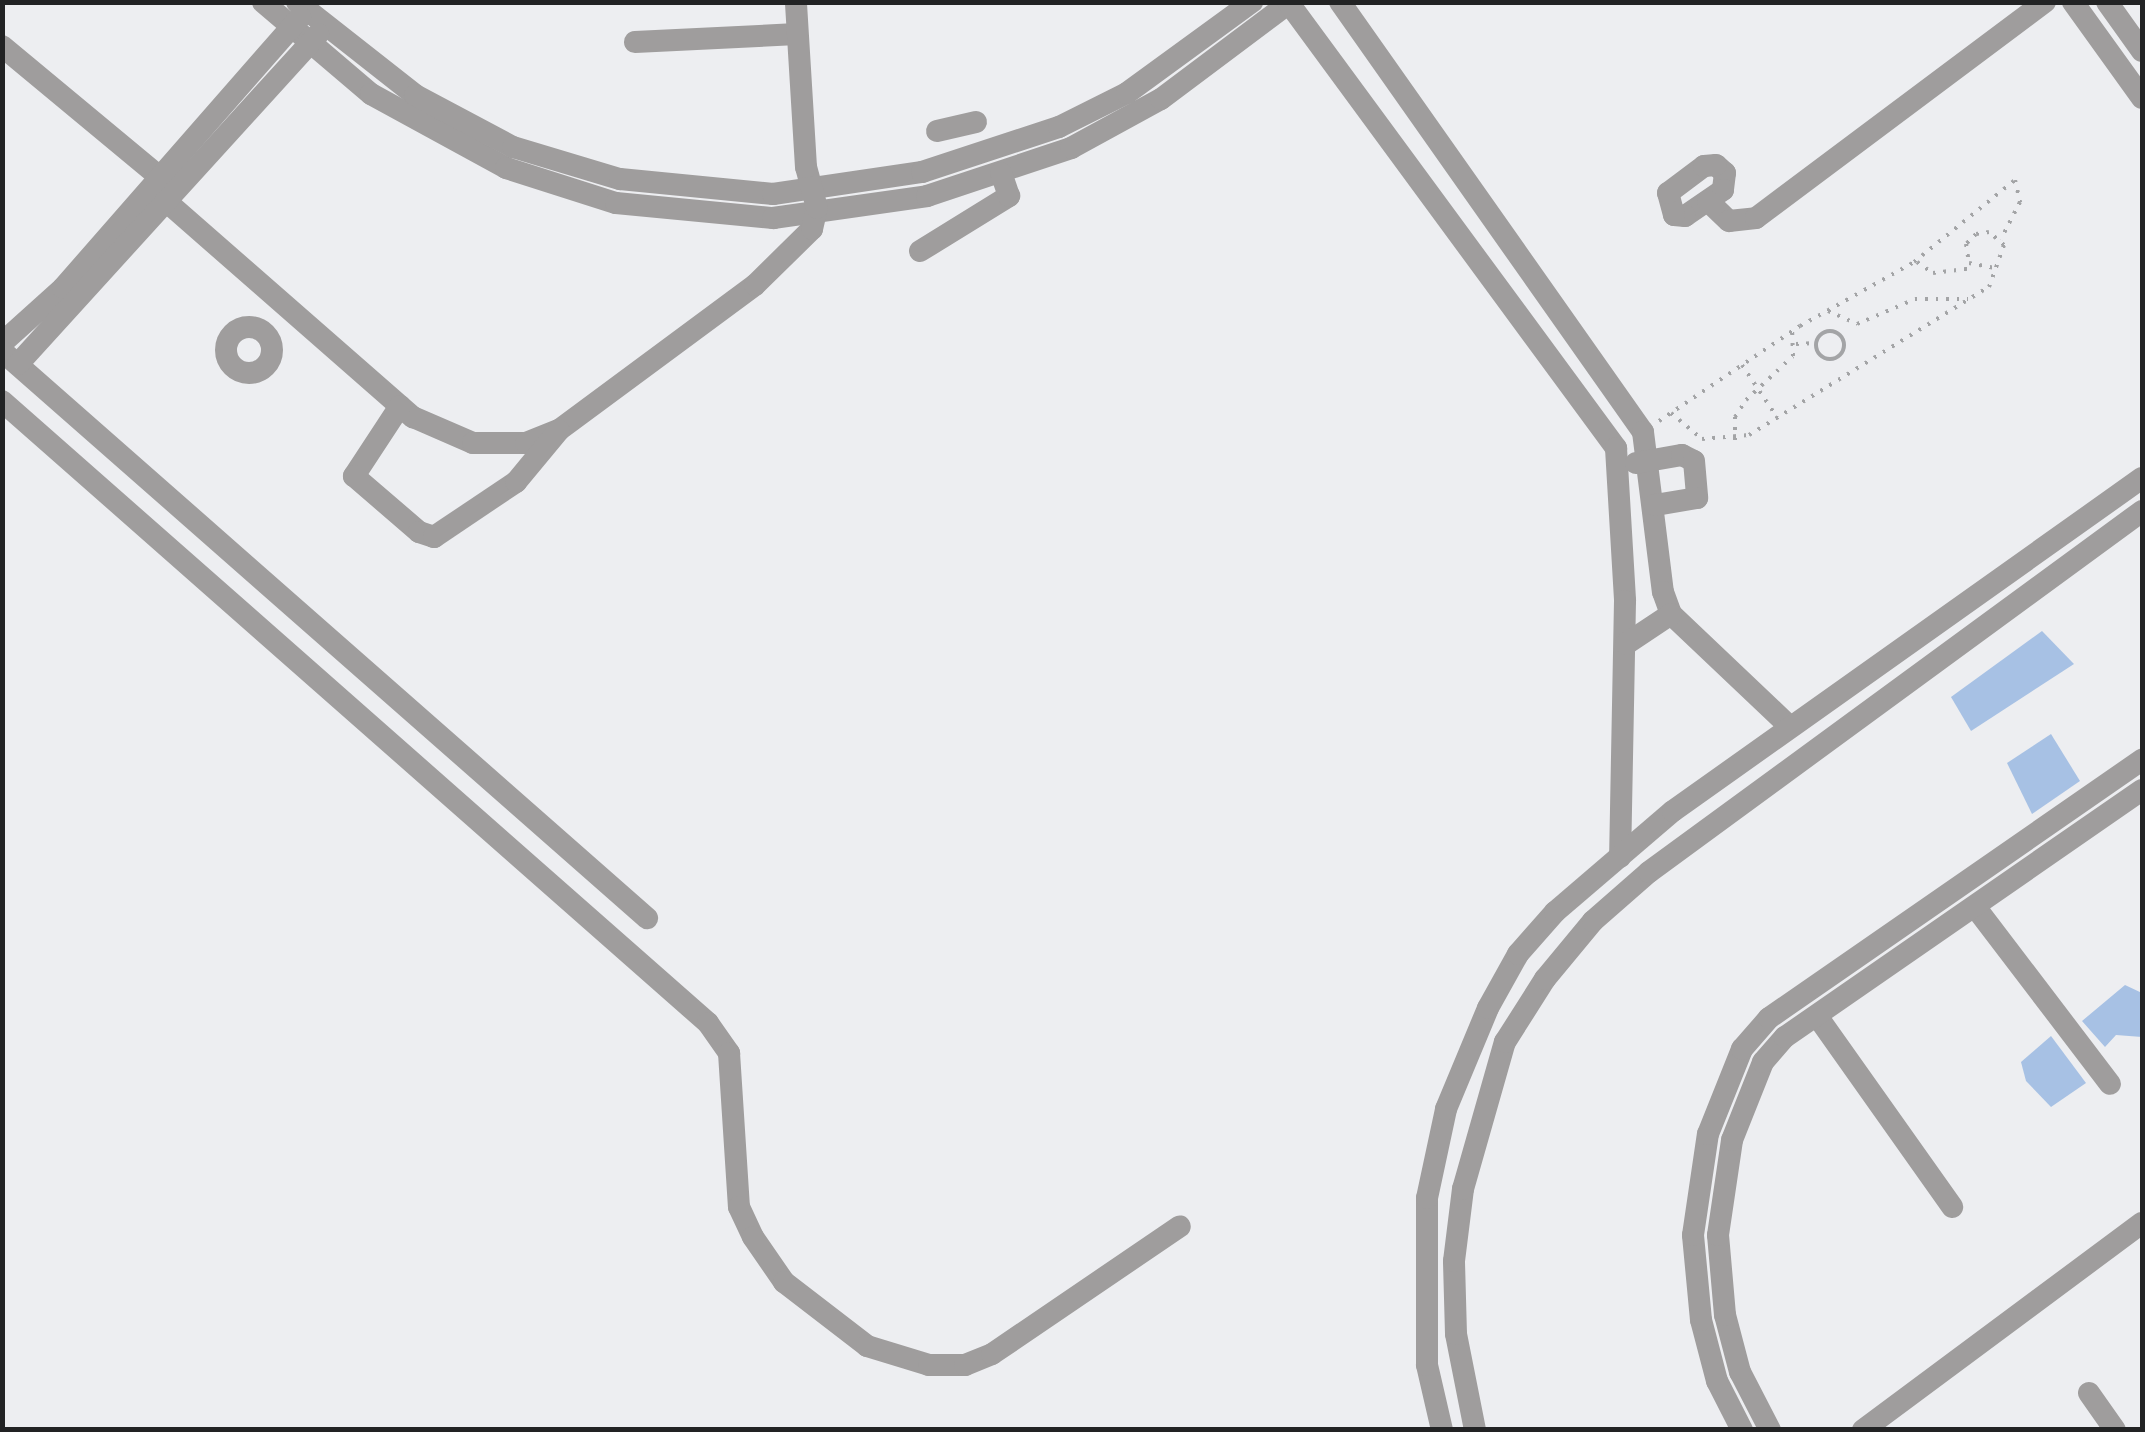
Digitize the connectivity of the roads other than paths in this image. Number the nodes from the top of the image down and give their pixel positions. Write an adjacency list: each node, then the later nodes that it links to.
1 (263, 2): 11 (street)
2 (796, 2): 12 (street)
3 (1252, 2): 21 (street)
4 (1340, 2): 17 (street)
5 (2045, 2): 24 (street)
6 (2073, 2): 19 (street)
7 (2107, 2): 16 (street)
8 (1289, 3): 18 (street); 22 (street)
9 (301, 6): 10 (street); 11 (street)
10 (326, 26): 14 (street); 26 (street)
11 (290, 29): 14 (street); 23 (street)
12 (798, 34): 13 (street); 26 (street)
13 (635, 42)
14 (309, 44): 25 (street); 26 (street)
15 (2, 46): 23 (street)
16 (2142, 51)
17 (1376, 56): 18 (street); 34 (street)
18 (1348, 78): 35 (street)
19 (2142, 98)
20 (976, 122): 21 (street)
21 (962, 161): 26 (street)
22 (1001, 173): 26 (street); 27 (street)
23 (160, 176): 30 (street)
24 (1708, 200)
25 (167, 202): 28 (street); 30 (street)
26 (814, 203): 33 (street)
27 (920, 251)
28 (288, 308): 29 (street); 32 (street)
29 (264, 333)
30 (8, 353): 48 (street)
31 (2, 402): 53 (street)
32 (400, 406): 33 (street); 33 (street)
33 (559, 430)
34 (1651, 461): 35 (street); 37 (street); 37 (street)
35 (1621, 466): 40 (street)
36 (2142, 478): 41 (street)
37 (1655, 505): 39 (street)
38 (2142, 511): 43 (street)
39 (1672, 614): 40 (street); 42 (street)
40 (1626, 644): 46 (street)
41 (1824, 703): 42 (street); 43 (street)
42 (1790, 727): 46 (street)
43 (1841, 730): 56 (street)
44 (2142, 760): 57 (street)
45 (2141, 793): 47 (street)
46 (1620, 857): 55 (street)
47 (1976, 908): 49 (street); 50 (street)
48 (647, 918)
49 (1818, 1016): 51 (street); 58 (street)
50 (2110, 1084)
51 (1952, 1207)
52 (2142, 1223): 59 (street)
53 (1180, 1226)
54 (2089, 1394): 60 (street)
55 (1442, 1430)
56 (1476, 1430)
57 (1742, 1430)
58 (1770, 1430)
59 (1864, 1430)
60 (2115, 1430)

